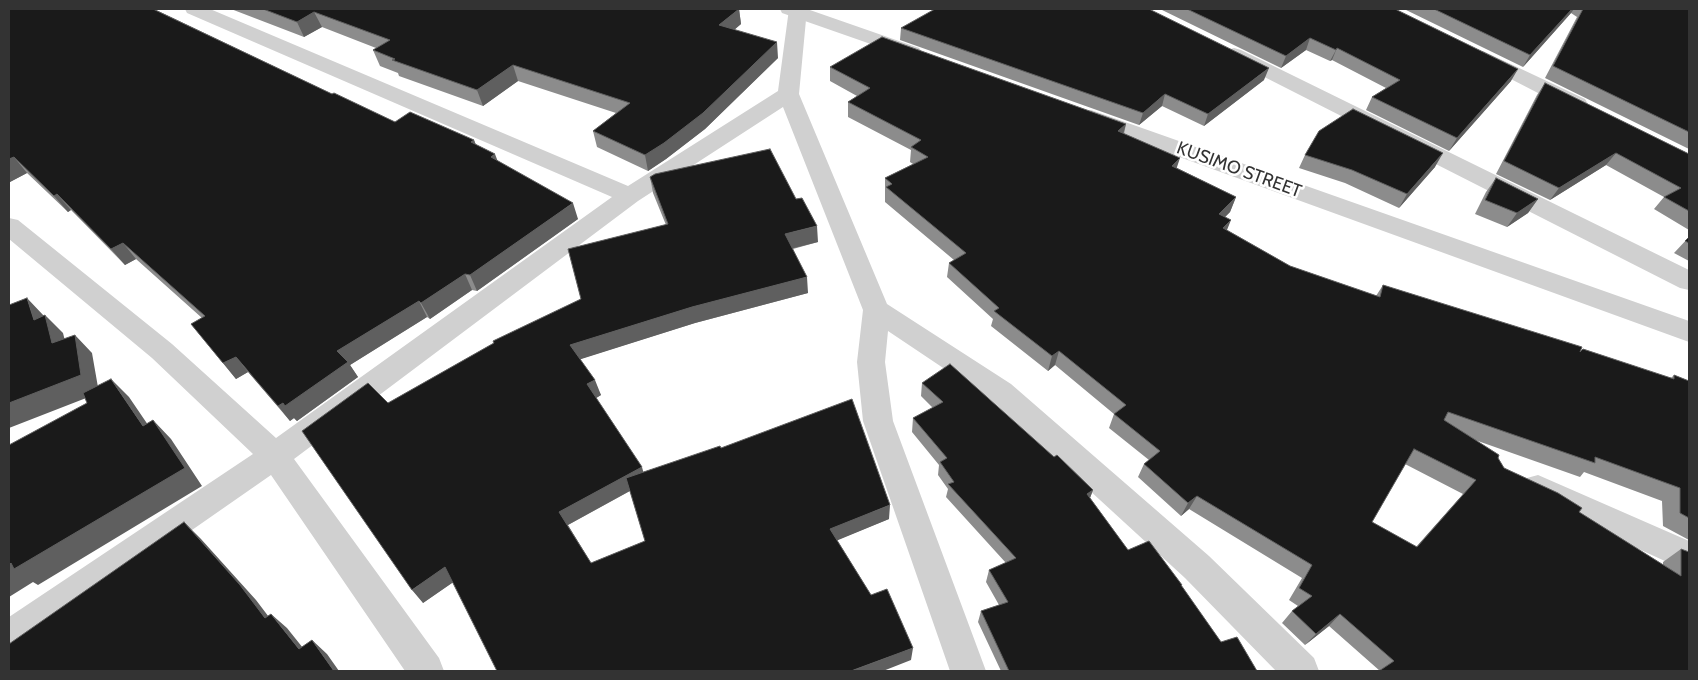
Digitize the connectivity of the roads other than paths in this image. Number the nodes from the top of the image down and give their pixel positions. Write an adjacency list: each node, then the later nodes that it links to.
1 (194, 9): 9 (street)
2 (796, 9): 5 (street); 6 (street)
3 (1213, 44): 11 (street)
4 (1466, 49): 8 (street)
5 (930, 58)
6 (788, 94): 9 (street); 12 (street)
7 (1070, 109): 13 (street, KUSIMO STREET)
8 (1591, 111)
9 (630, 196): 14 (street)
10 (9, 226): 14 (street)
11 (1689, 281)
12 (876, 310): 19 (street); 20 (street)
13 (1689, 332)
14 (275, 456): 17 (street); 18 (street)
15 (1510, 475): 16 (street)
16 (1689, 557)
17 (9, 637)
18 (426, 671)
19 (968, 671)
20 (1301, 671)

